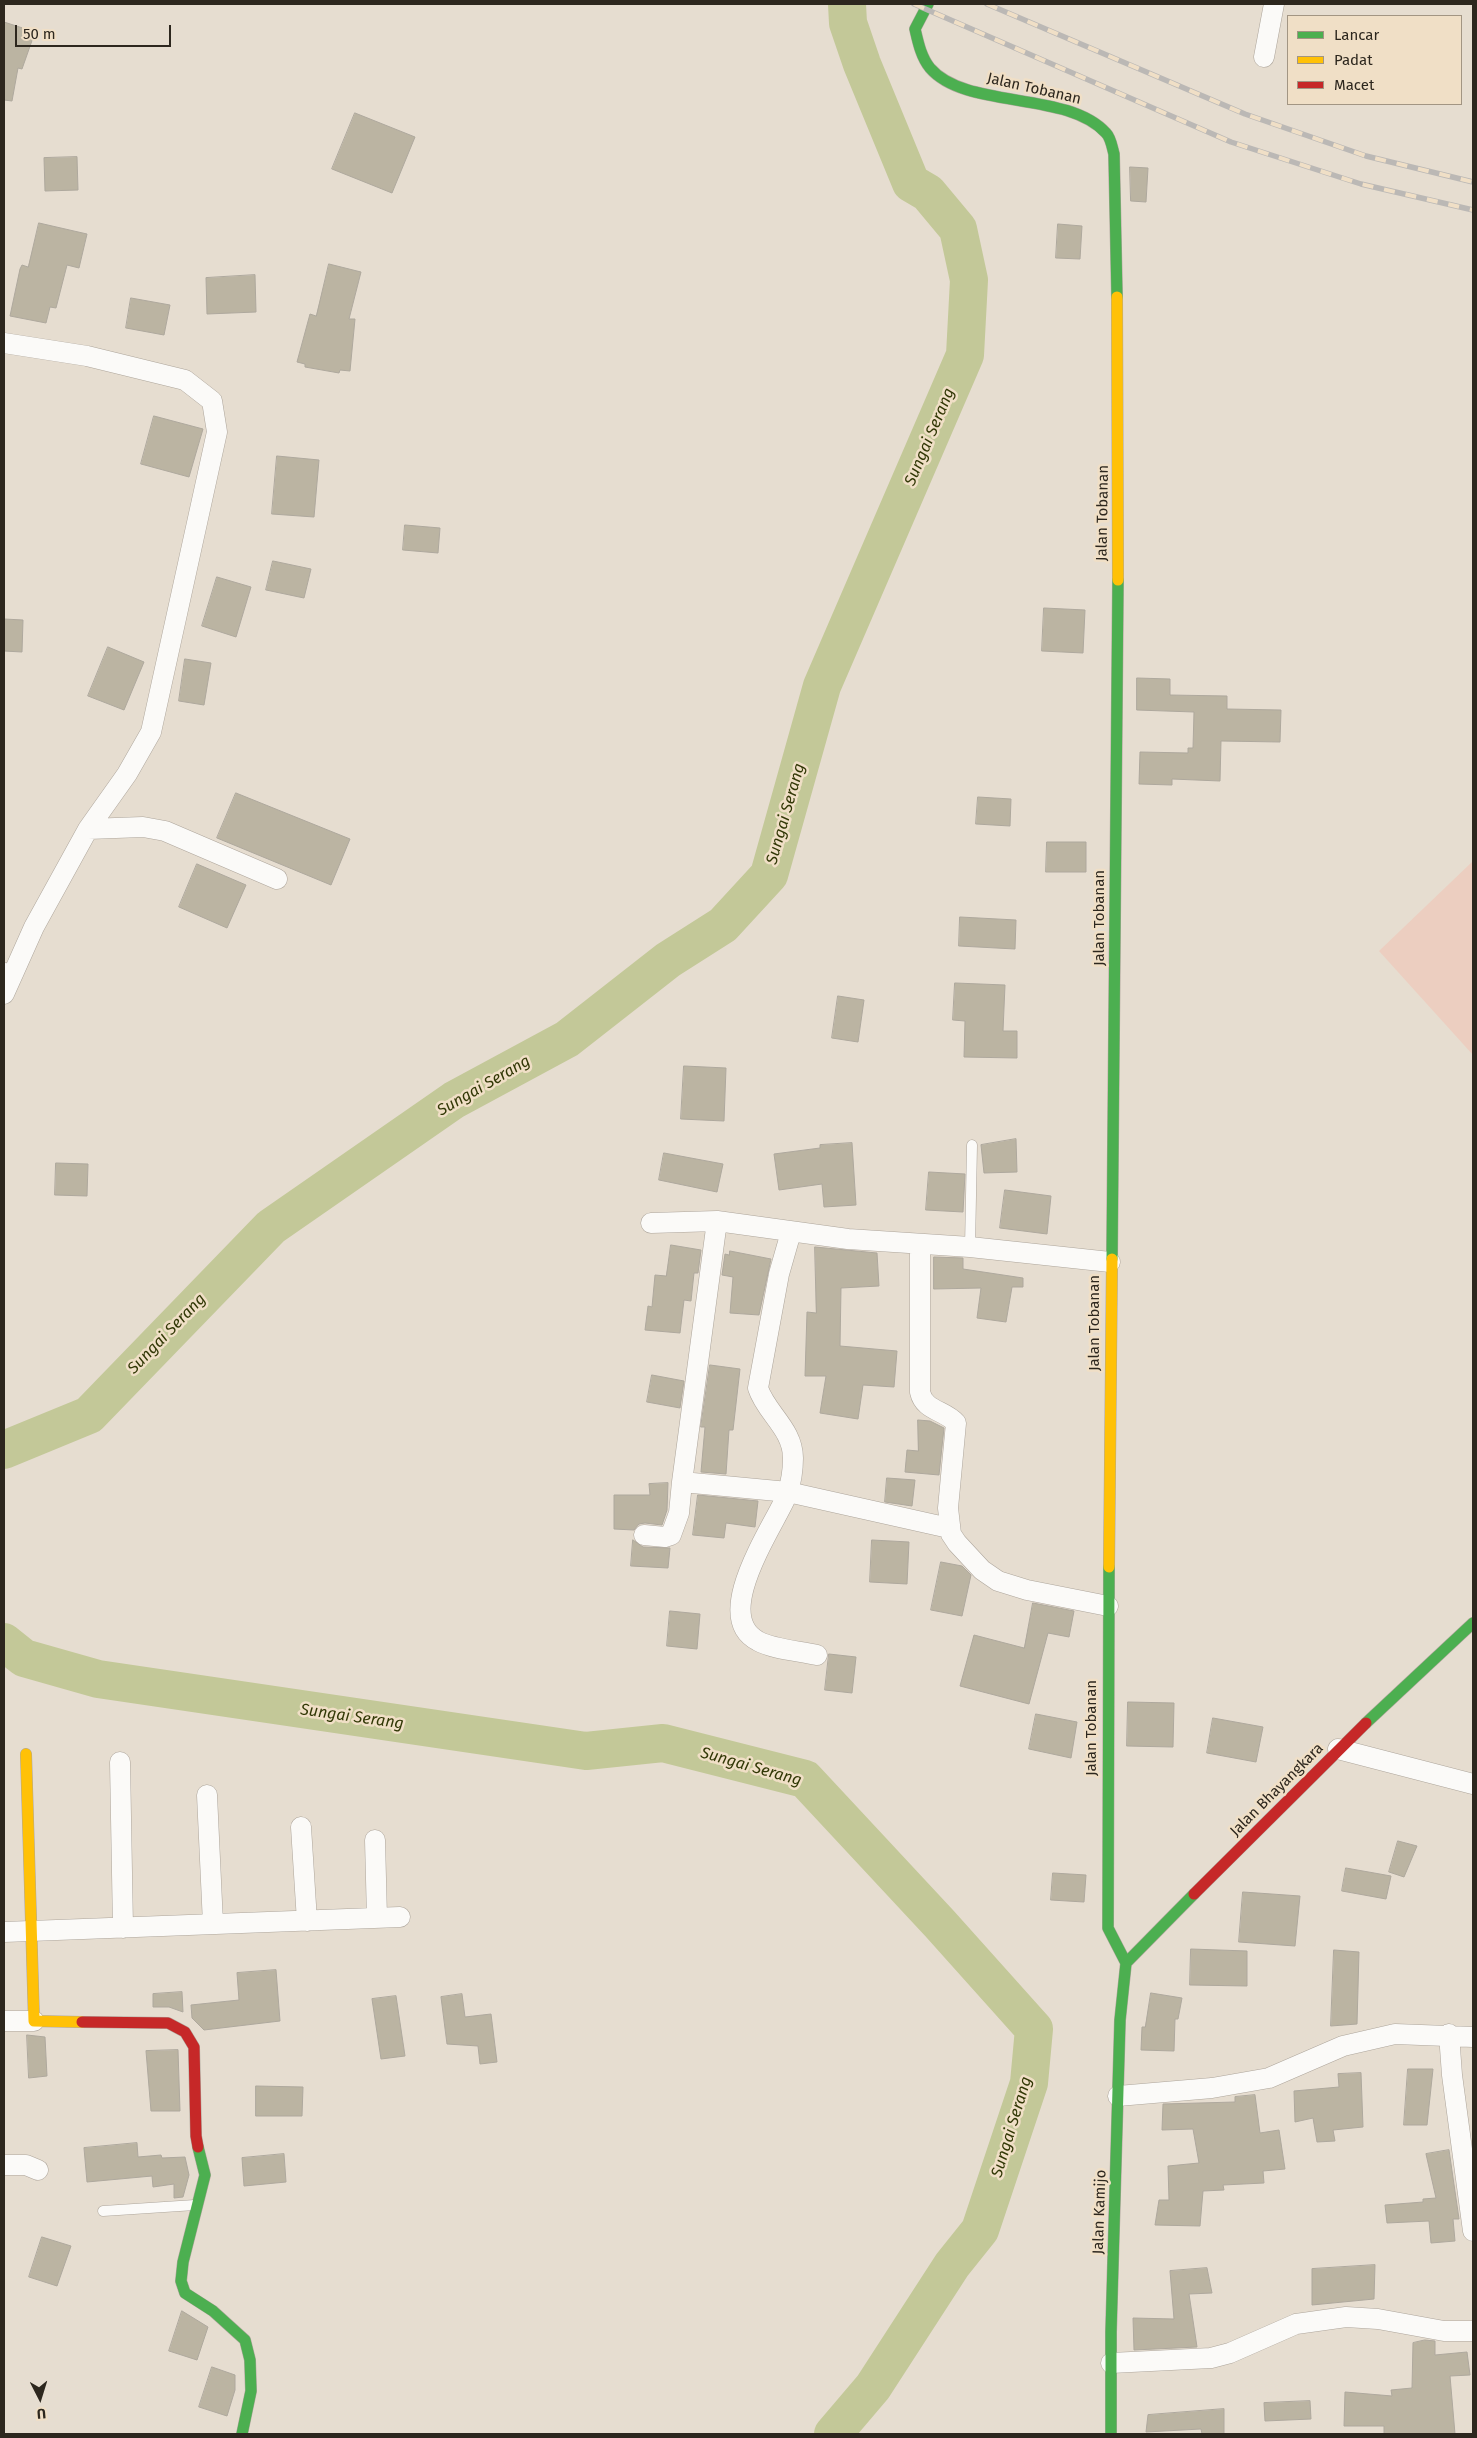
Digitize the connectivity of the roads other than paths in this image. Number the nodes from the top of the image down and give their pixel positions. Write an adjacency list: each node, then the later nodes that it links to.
1 (928, 4): 15 (street, Jalan Tobanan)
2 (1274, 4): 3 (street)
3 (1264, 57)
4 (4, 343): 5 (street)
5 (88, 829): 6 (street); 7 (street)
6 (277, 879)
7 (8, 973): 8 (street)
8 (4, 994)
9 (972, 1145): 14 (lane)
10 (717, 1221): 11 (street); 12 (street); 16 (street)
11 (651, 1223)
12 (791, 1232): 13 (street); 17 (street)
13 (920, 1244): 14 (street); 18 (street)
14 (970, 1247): 15 (street)
15 (1110, 1262): 20 (street, Jalan Tobanan)
16 (682, 1482): 17 (street); 19 (street)
17 (788, 1492): 18 (street); 22 (street)
18 (949, 1528): 20 (street)
19 (644, 1535)
20 (1108, 1606): 37 (street, Jalan Tobanan)
21 (1473, 1622): 23 (street, Jalan Bhayangkara)
22 (817, 1655)
23 (1338, 1749): 26 (street); 37 (street, Jalan Bhayangkara)
24 (26, 1754): 35 (street)
25 (120, 1762): 34 (street)
26 (1473, 1784)
27 (207, 1794): 33 (street)
28 (301, 1827): 32 (street)
29 (374, 1840): 31 (street)
30 (400, 1917): 31 (street)
31 (377, 1918): 32 (street)
32 (307, 1921): 33 (street)
33 (213, 1924): 34 (street)
34 (123, 1928): 35 (street)
35 (32, 1931): 36 (street); 39 (street)
36 (4, 1932)
37 (1126, 1963): 42 (street, Jalan Kamijo)
38 (4, 2021): 39 (street)
39 (34, 2021): 45 (street)
40 (1449, 2034): 41 (street); 42 (street); 47 (street)
41 (1473, 2036)
42 (1118, 2096): 49 (street, Jalan Kamijo)
43 (4, 2165): 44 (street)
44 (38, 2170)
45 (196, 2205): 46 (lane); 50 (street)
46 (103, 2211)
47 (1473, 2231)
48 (1473, 2331): 49 (street)
49 (1111, 2363): 51 (street, Jalan Kamijo)
50 (242, 2434)
51 (1111, 2434)

